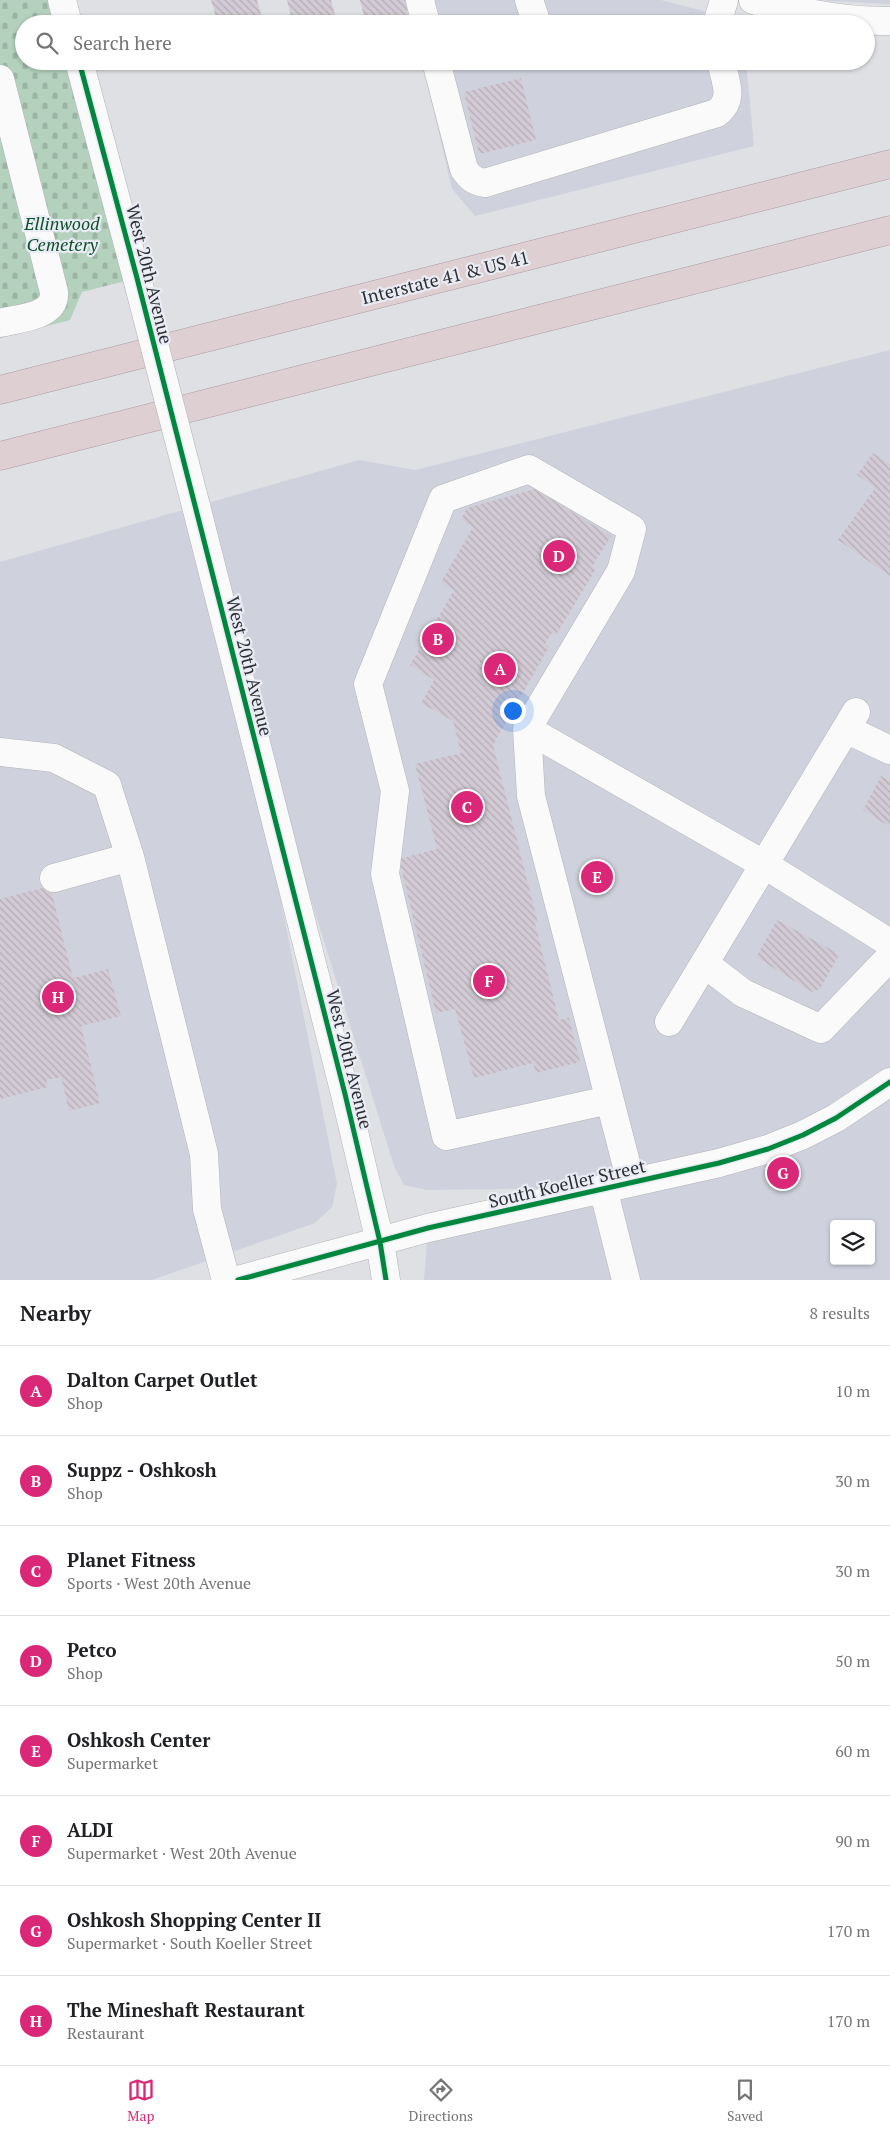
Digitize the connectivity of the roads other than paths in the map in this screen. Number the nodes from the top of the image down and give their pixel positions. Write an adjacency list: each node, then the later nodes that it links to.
1 (62, 0): 6 (street)
2 (420, 0): 7 (street)
3 (529, 0): 8 (street)
4 (724, 0): 9 (street)
5 (752, 0): 10 (street)
6 (66, 15)
7 (424, 15)
8 (535, 15)
9 (720, 15)
10 (824, 15)
11 (875, 22): 12 (street)
12 (890, 22)
13 (81, 70): 36 (street, West 20th Avenue, bridge)
14 (438, 70): 15 (street)
15 (723, 70)
16 (0, 79): 19 (street)
17 (890, 164): 20 (highway, Interstate 41 & US 41)
18 (890, 230): 21 (highway)
19 (0, 323)
20 (0, 390)
21 (0, 456)
22 (527, 729): 26 (street); 33 (street); 33 (street)
23 (0, 752): 25 (street)
24 (889, 752): 26 (street)
25 (130, 858): 27 (street); 37 (street)
26 (765, 865): 28 (street); 30 (street)
27 (54, 878)
28 (890, 943)
29 (890, 957): 30 (street)
30 (705, 964): 31 (street)
31 (669, 1022)
32 (890, 1082): 34 (street, South Koeller Street)
33 (609, 1100): 34 (street)
34 (631, 1182): 35 (street, South Koeller Street)
35 (603, 1188): 36 (street, South Koeller Street); 40 (street)
36 (380, 1242): 38 (street, South Koeller Street); 39 (street, West 20th Avenue)
37 (226, 1280)
38 (238, 1280)
39 (386, 1280)
40 (626, 1280)

